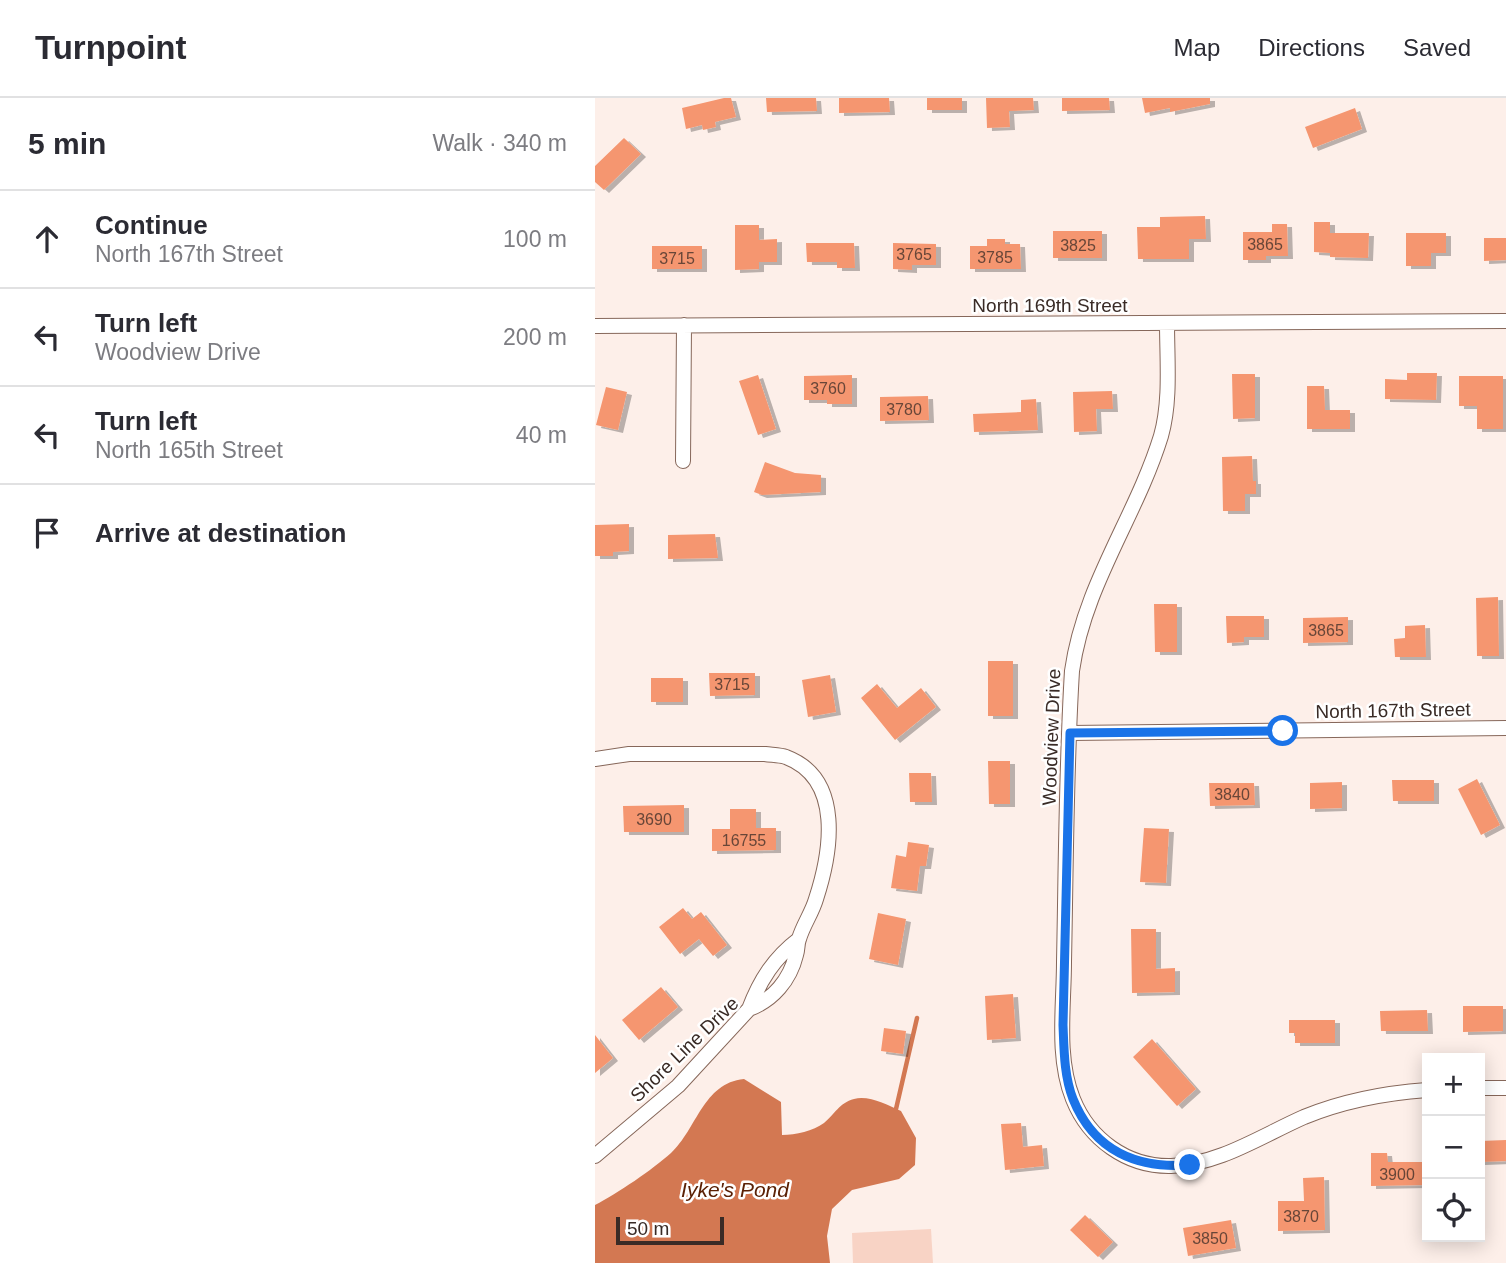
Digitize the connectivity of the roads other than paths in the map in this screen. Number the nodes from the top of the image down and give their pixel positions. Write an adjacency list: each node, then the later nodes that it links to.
1 (1506, 321): 2 (street, North 169th Street)
2 (1167, 323): 4 (street, North 169th Street); 7 (street, Woodview Drive)
3 (595, 326): 4 (street, North 169th Street)
4 (684, 326): 5 (street)
5 (683, 461)
6 (1506, 728): 7 (street, North 167th Street)
7 (1070, 733): 11 (street, Woodview Drive)
8 (595, 759): 12 (street, Shore Line Drive)
9 (1485, 1088): 10 (street)
10 (1506, 1088)
11 (1422, 1091)
12 (595, 1156)

